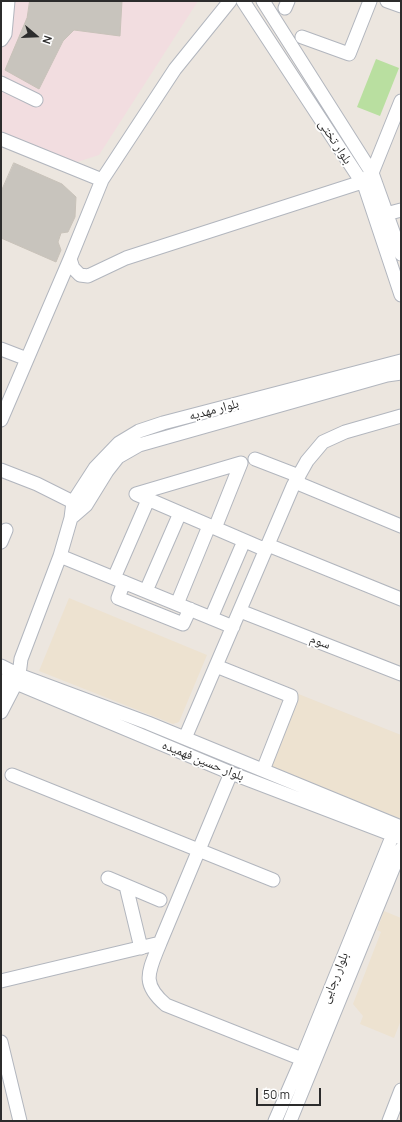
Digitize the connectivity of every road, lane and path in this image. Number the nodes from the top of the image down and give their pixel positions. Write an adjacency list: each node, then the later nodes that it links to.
1 (8, 1): 9 (street)
2 (230, 1): 15 (street)
3 (243, 1): 16 (street, بلوار تختی)
4 (263, 1): 14 (street, بلوار تختی)
5 (370, 1): 8 (street)
6 (387, 1): 7 (street)
7 (401, 6)
8 (302, 37)
9 (1, 40)
10 (1, 83): 11 (street)
11 (36, 100)
12 (401, 101): 14 (street)
13 (1, 139): 15 (street)
14 (372, 173): 16 (street); 18 (street, بلوار تختی)
15 (102, 180): 20 (street)
16 (362, 182): 21 (street); 23 (street, بلوار تختی)
17 (401, 210): 18 (street)
18 (386, 214): 19 (street, بلوار تختی)
19 (401, 254)
20 (70, 259): 21 (street); 22 (street)
21 (80, 275): 22 (street)
22 (63, 276): 25 (street)
23 (401, 295)
24 (1, 349): 25 (street)
25 (27, 359): 28 (street)
26 (401, 363): 33 (street, بلوار مهدیه); 35 (street, بلوار مهدیه)
27 (401, 416): 31 (street)
28 (1, 420)
29 (255, 459): 31 (street)
30 (1, 470): 33 (street)
31 (297, 479): 36 (street); 39 (street)
32 (148, 500): 34 (street); 37 (street); 41 (street)
33 (73, 502): 35 (street, بلوار مهدیه)
34 (180, 513): 37 (street); 42 (street)
35 (71, 518): 40 (street, بلوار مهدیه)
36 (401, 526)
37 (212, 527): 38 (street); 44 (street)
38 (244, 541): 39 (street); 47 (street)
39 (267, 548): 43 (street); 46 (street)
40 (60, 556): 41 (street); 51 (street, بلوار مهدیه)
41 (119, 580): 42 (street); 45 (street)
42 (146, 591): 44 (street)
43 (401, 599)
44 (177, 604): 45 (street)
45 (190, 609): 47 (street)
46 (240, 611): 48 (street); 50 (street, سوم)
47 (211, 618): 48 (street)
48 (232, 627): 49 (street)
49 (216, 666): 53 (street); 54 (street)
50 (401, 674)
51 (9, 677): 52 (street, بلوار مهدیه); 53 (street, بلوار حسین فهمیده); 55 (street, بلوار حسین فهمیده)
52 (1, 712)
53 (185, 738): 54 (street, بلوار حسین فهمیده)
54 (263, 770): 57 (street, بلوار حسین فهمیده)
55 (231, 773): 57 (street, بلوار حسین فهمیده); 59 (street)
56 (12, 775): 59 (street)
57 (398, 831): 68 (street, بلوار رجایی)
58 (401, 849): 72 (street, بلوار رجایی)
59 (199, 850): 61 (street); 64 (street)
60 (108, 878): 62 (street)
61 (273, 880)
62 (126, 886): 63 (street); 65 (street)
63 (160, 900)
64 (160, 943): 65 (street); 68 (street)
65 (141, 948): 66 (street)
66 (1, 981)
67 (1, 1042): 70 (street)
68 (302, 1058): 71 (street, بلوار رجایی)
69 (401, 1090): 73 (street)
70 (20, 1121)
71 (275, 1121)
72 (290, 1121)
73 (389, 1121)

